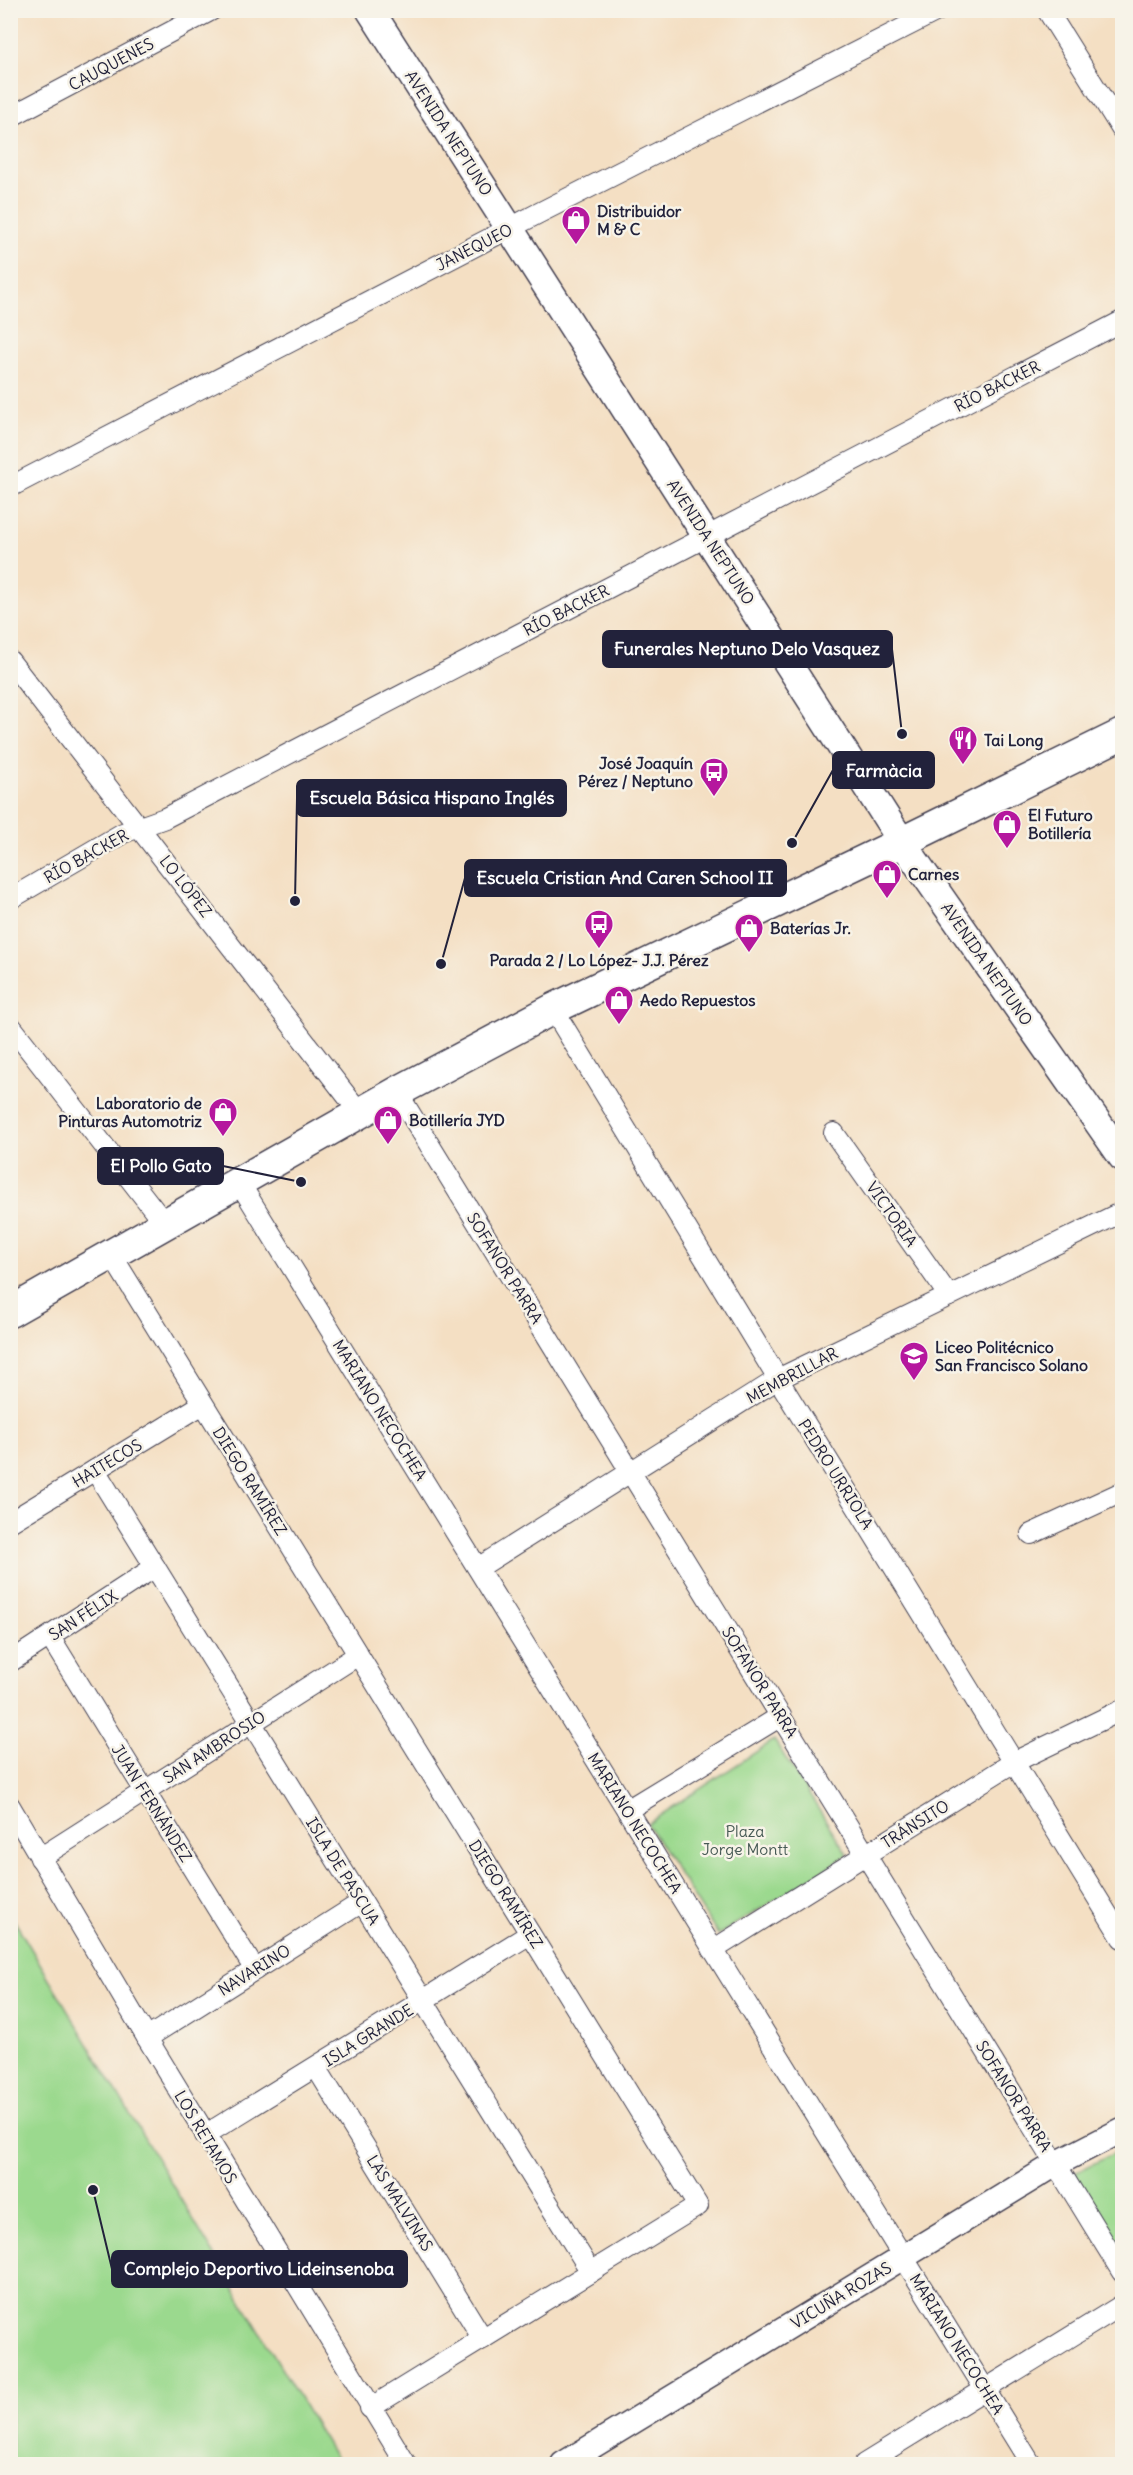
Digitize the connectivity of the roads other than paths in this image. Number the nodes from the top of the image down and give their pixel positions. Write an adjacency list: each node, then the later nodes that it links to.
1 (212, 10): 5 (street, CAUQUENES)
2 (370, 10): 7 (main road, AVENIDA NEPTUNO)
3 (939, 10): 7 (street, JANEQUEO)
4 (1047, 10): 6 (street)
5 (10, 117)
6 (1122, 130)
7 (510, 228): 9 (street, JANEQUEO); 10 (main road, AVENIDA NEPTUNO)
8 (1122, 321): 10 (street, RÍO BACKER)
9 (10, 488)
10 (708, 537): 13 (street, RÍO BACKER); 14 (main road, AVENIDA NEPTUNO)
11 (10, 661): 13 (street, LO LÓPEZ)
12 (1122, 734): 14 (main road)
13 (140, 826): 15 (street, RÍO BACKER); 19 (street, LO LÓPEZ)
14 (902, 842): 16 (main road); 21 (main road, AVENIDA NEPTUNO)
15 (10, 899)
16 (553, 1008): 18 (main road); 28 (street, PEDRO URRIOLA)
17 (10, 1025): 24 (street)
18 (397, 1092): 19 (main road); 31 (street, SOFANOR PARRA)
19 (360, 1113): 22 (main road)
20 (834, 1133): 26 (street, VICTORIA)
21 (1122, 1157)
22 (239, 1182): 24 (main road); 36 (street, MARIANO NECOCHEA)
23 (1122, 1212): 26 (street, MEMBRILLAR)
24 (165, 1224): 25 (main road)
25 (111, 1254): 27 (main road); 29 (street, DIEGO RAMÍREZ)
26 (950, 1296): 28 (street, MEMBRILLAR)
27 (10, 1312)
28 (778, 1379): 31 (street, MEMBRILLAR); 43 (street, PEDRO URRIOLA)
29 (203, 1404): 30 (street, HAITECOS); 38 (street, DIEGO RAMÍREZ)
30 (95, 1470): 33 (street, HAITECOS); 35 (street, ISLA DE PASCUA)
31 (631, 1472): 36 (street, MEMBRILLAR); 41 (street, SOFANOR PARRA)
32 (1122, 1492): 34 (street)
33 (10, 1522)
34 (1032, 1534)
35 (155, 1568): 37 (street, SAN FÉLIX); 42 (street, ISLA DE PASCUA)
36 (478, 1568): 46 (street, MARIANO NECOCHEA)
37 (50, 1637): 39 (street, SAN FÉLIX); 44 (street, JUAN FERNÁNDEZ)
38 (358, 1655): 42 (street, SAN AMBROSIO); 50 (street, DIEGO RAMÍREZ)
39 (10, 1662)
40 (1122, 1710): 43 (street, TRÁNSITO)
41 (781, 1716): 46 (street); 47 (street, SOFANOR PARRA)
42 (251, 1723): 44 (street, SAN AMBROSIO); 49 (street, ISLA DE PASCUA)
43 (1014, 1762): 47 (street, TRÁNSITO); 51 (street, PEDRO URRIOLA)
44 (145, 1791): 48 (street, SAN AMBROSIO); 53 (street, JUAN FERNÁNDEZ)
45 (10, 1806): 48 (street, LOS RETAMOS)
46 (627, 1810): 52 (street, MARIANO NECOCHEA)
47 (866, 1854): 52 (street, TRÁNSITO); 59 (street, SOFANOR PARRA)
48 (40, 1858): 55 (street, LOS RETAMOS)
49 (362, 1902): 53 (street, NAVARINO); 54 (street, ISLA DE PASCUA)
50 (530, 1934): 54 (street, ISLA GRANDE); 61 (street, DIEGO RAMÍREZ)
51 (1122, 1938)
52 (713, 1950): 60 (street, MARIANO NECOCHEA)
53 (255, 1970): 55 (street, NAVARINO)
54 (423, 2001): 56 (street, ISLA GRANDE); 61 (street, ISLA DE PASCUA)
55 (147, 2038): 58 (street, LOS RETAMOS)
56 (316, 2067): 58 (street, ISLA GRANDE); 64 (street, LAS MALVINAS)
57 (1122, 2130): 59 (street, VICUÑA ROZAS)
58 (205, 2135): 66 (street, LOS RETAMOS)
59 (1056, 2164): 60 (street, VICUÑA ROZAS); 62 (street, SOFANOR PARRA)
60 (903, 2257): 65 (street, MARIANO NECOCHEA); 68 (street, VICUÑA ROZAS)
61 (591, 2272): 64 (street, DIEGO RAMÍREZ)
62 (1122, 2272)
63 (1122, 2305): 65 (street)
64 (483, 2338): 66 (street, DIEGO RAMÍREZ)
65 (985, 2390): 69 (street); 70 (street, MARIANO NECOCHEA)
66 (370, 2408): 67 (street, LOS RETAMOS)
67 (406, 2464)
68 (563, 2464)
69 (864, 2464)
70 (1031, 2464)

